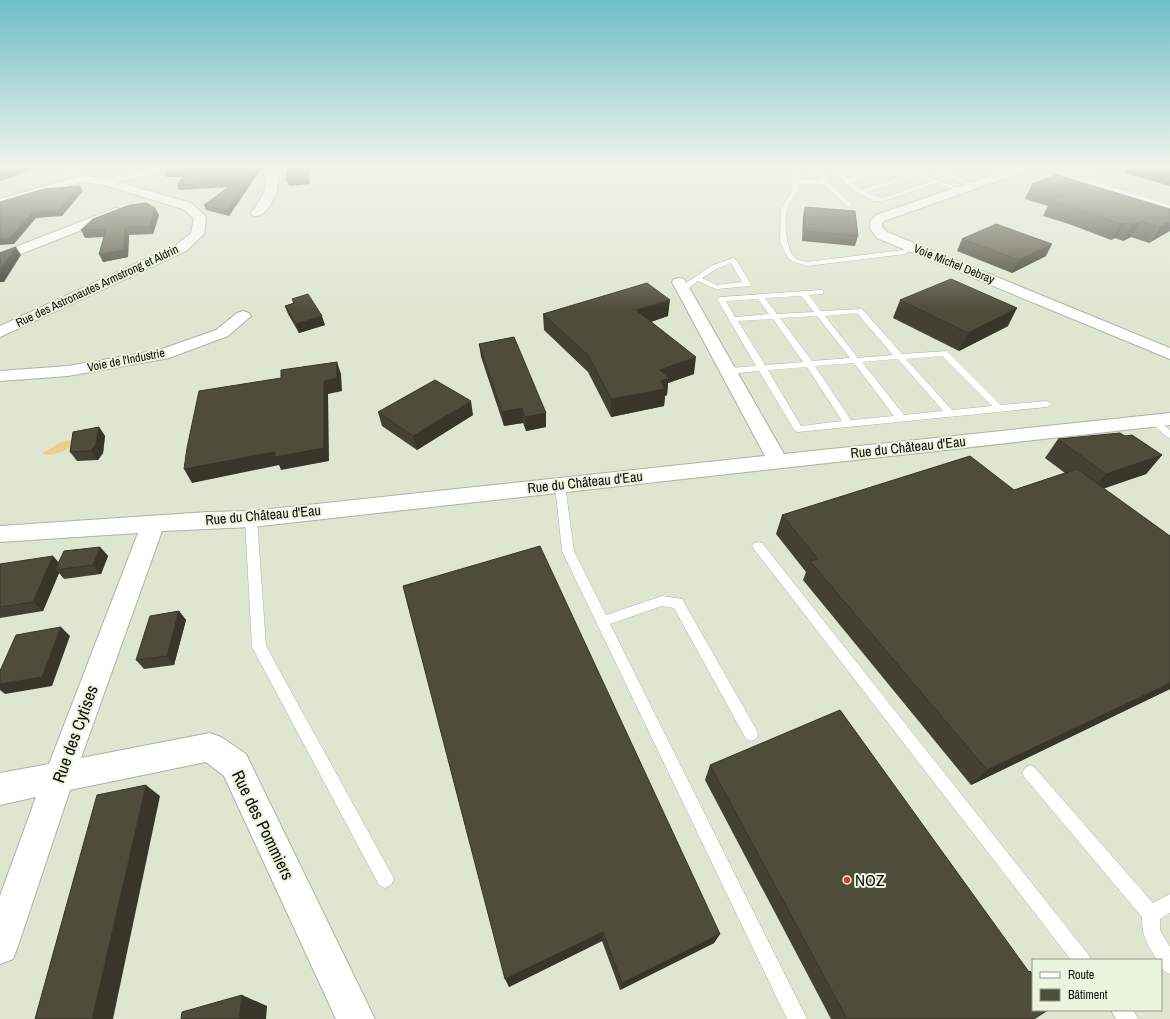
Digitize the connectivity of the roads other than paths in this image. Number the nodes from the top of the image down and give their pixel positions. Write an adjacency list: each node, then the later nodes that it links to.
1 (113, 214): 6 (street)
2 (196, 214): 16 (street, Rue des Astronautes Armstrong et Aldrin)
3 (784, 214): 5 (lane)
4 (893, 214): 5 (street, Voie Michel Debray)
5 (913, 247): 17 (street, Voie Michel Debray)
6 (0, 258)
7 (697, 278): 7 (lane); 8 (lane)
8 (681, 285): 22 (street)
9 (820, 292): 10 (lane)
10 (803, 293): 11 (lane); 12 (lane)
11 (760, 296): 14 (lane); 15 (lane)
12 (819, 314): 14 (lane); 18 (lane); 19 (lane)
13 (243, 316): 23 (street, Voie de l'Industrie)
14 (776, 317): 15 (lane); 20 (lane)
15 (734, 320): 21 (lane)
16 (0, 332)
17 (1170, 354)
18 (900, 357): 19 (lane); 25 (lane); 26 (lane)
19 (855, 361): 20 (lane); 27 (lane)
20 (809, 364): 21 (lane); 29 (lane)
21 (763, 368): 22 (lane); 29 (lane)
22 (729, 371): 31 (street)
23 (0, 376)
24 (1047, 404): 25 (lane)
25 (999, 408): 26 (lane)
26 (950, 413): 27 (lane)
27 (901, 418): 29 (lane)
28 (1162, 420): 30 (lane); 31 (street, Rue du Château d'Eau)
29 (849, 424)
30 (1170, 435)
31 (778, 461): 32 (street, Rue du Château d'Eau)
32 (560, 485): 33 (street, Rue du Château d'Eau); 37 (lane)
33 (251, 519): 34 (street, Rue du Château d'Eau); 42 (lane)
34 (153, 524): 35 (street, Rue du Château d'Eau); 40 (street, Rue des Cytises)
35 (0, 534)
36 (758, 546): 46 (lane)
37 (603, 620): 38 (lane); 50 (lane)
38 (751, 734)
39 (1030, 773): 44 (lane)
40 (59, 777): 41 (street, Rue des Pommiers); 45 (street, Rue des Cytises); 49 (street, Rue des Pommiers)
41 (0, 789)
42 (385, 879)
43 (1170, 903): 44 (lane)
44 (1151, 914): 47 (lane)
45 (0, 946)
46 (1081, 959)
47 (1170, 965)
48 (1122, 1011): 51 (lane)
49 (356, 1019)
50 (797, 1019)
51 (1128, 1019)

